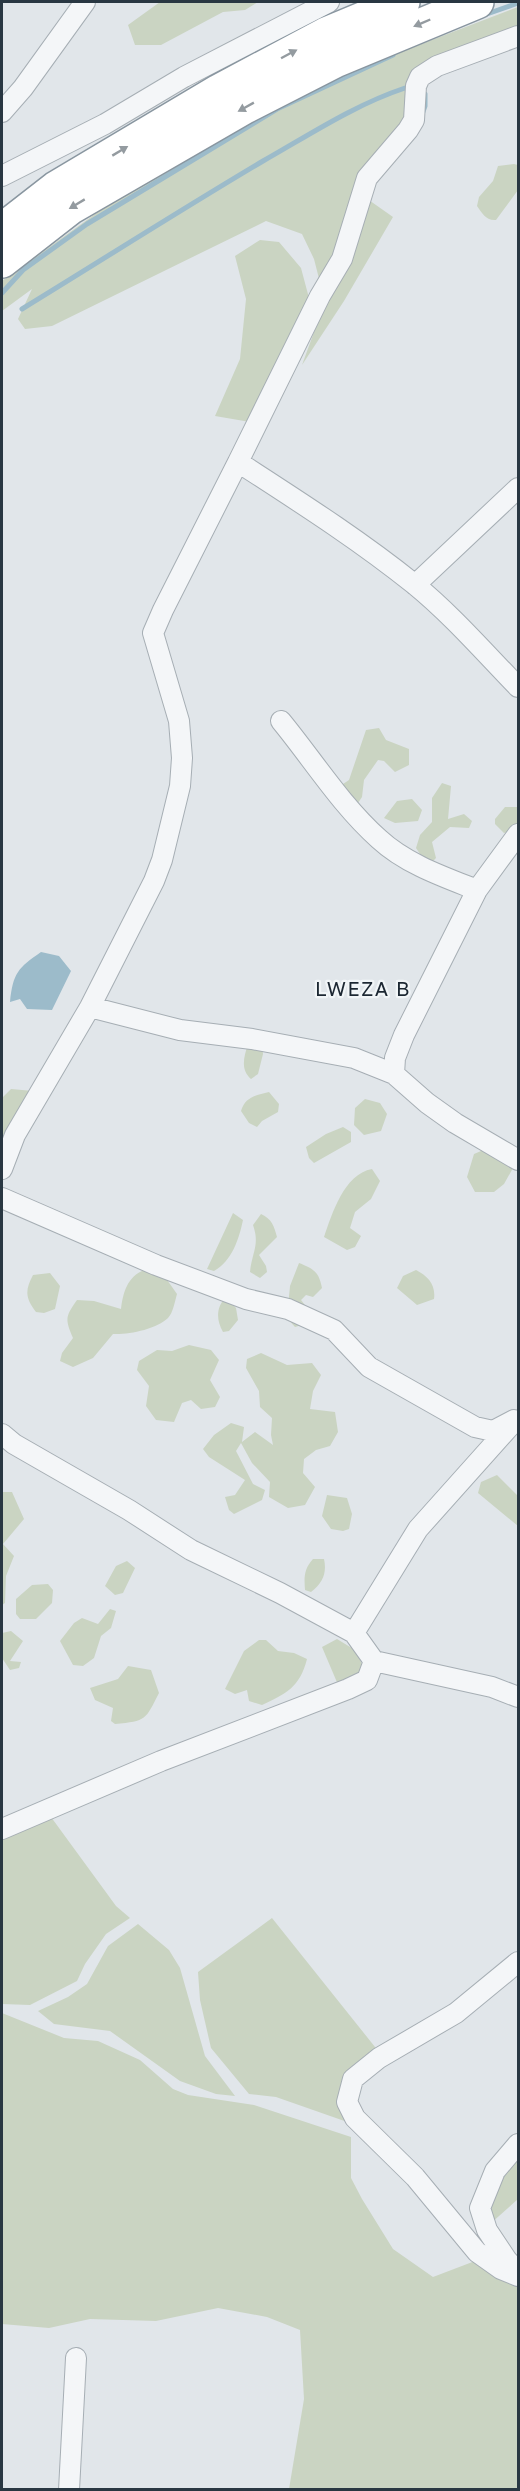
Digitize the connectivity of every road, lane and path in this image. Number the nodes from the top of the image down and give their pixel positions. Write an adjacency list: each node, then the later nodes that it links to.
1 (85, 2): 6 (street)
2 (328, 2): 7 (street)
3 (403, 2): 8 (highway, one-way to 3)
4 (477, 2): 9 (highway, one-way to 9)
5 (519, 36): 10 (street)
6 (2, 112)
7 (2, 176)
8 (2, 230)
9 (2, 261)
10 (238, 462): 12 (street); 17 (street)
11 (519, 488): 12 (street)
12 (415, 585): 13 (street)
13 (519, 687)
14 (281, 721): 16 (street)
15 (519, 834): 16 (street)
16 (477, 890): 18 (street)
17 (90, 1007): 18 (street); 20 (street)
18 (394, 1074): 19 (street)
19 (519, 1160)
20 (2, 1169)
21 (2, 1198): 22 (street)
22 (516, 1418): 24 (street)
23 (2, 1434): 24 (street)
24 (354, 1633): 25 (street)
25 (374, 1661): 26 (street); 27 (street)
26 (519, 1697)
27 (2, 1829)
28 (519, 1962): 30 (street)
29 (519, 2144): 30 (street)
30 (519, 2274)
31 (76, 2358): 32 (street)
32 (69, 2490)

